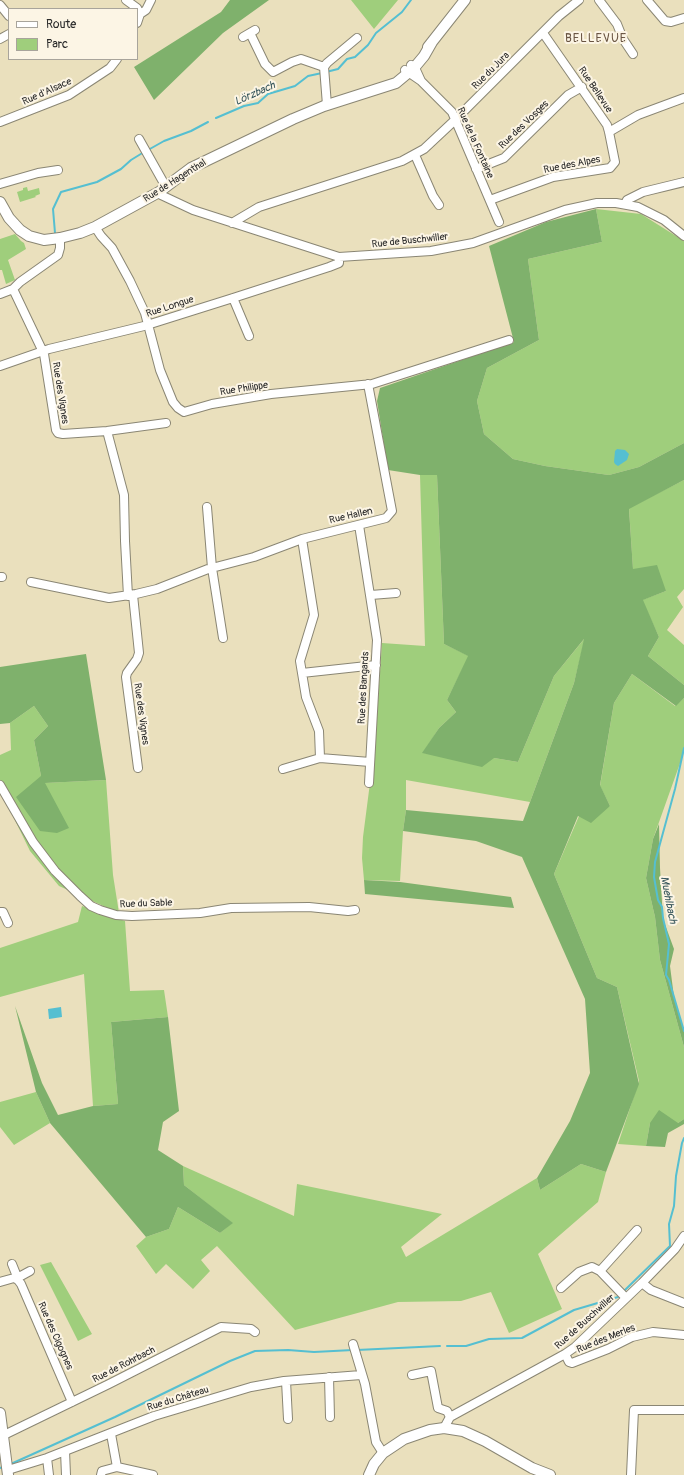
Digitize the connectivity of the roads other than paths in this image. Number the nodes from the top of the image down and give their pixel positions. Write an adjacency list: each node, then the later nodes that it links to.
1 (126, 0): 8 (street)
2 (151, 0): 8 (street)
3 (465, 0): 16 (main road, Rue de Hagenthal)
4 (598, 0): 14 (street)
5 (647, 0): 10 (street)
6 (576, 1): 12 (street, Rue du Jura)
7 (0, 5): 9 (street)
8 (138, 7)
9 (8, 15)
10 (684, 18)
11 (249, 33): 17 (street)
12 (543, 33): 18 (street, Rue Bellevue); 21 (street, Rue du Jura)
13 (356, 38): 17 (street)
14 (633, 54)
15 (117, 60): 22 (street, Rue d'Alsace)
16 (410, 69): 20 (main road, Rue de Hagenthal); 21 (street, Rue de la Fontaine)
17 (324, 70): 20 (street)
18 (582, 87): 23 (street, Rue Bellevue); 27 (street, Rue des Vosges)
19 (684, 98): 23 (street)
20 (327, 105): 31 (main road, Rue de Hagenthal)
21 (455, 120): 25 (street, Rue du Jura); 27 (street, Rue de la Fontaine)
22 (0, 122)
23 (610, 132): 26 (street, Rue Bellevue)
24 (139, 140): 31 (street)
25 (415, 155): 36 (street); 38 (street, Rue du Jura)
26 (613, 165): 33 (street, Rue des Alpes)
27 (476, 169): 33 (street, Rue de la Fontaine)
28 (58, 170): 30 (street)
29 (684, 182): 32 (street)
30 (0, 184)
31 (162, 190): 38 (street, Rue de Buschwiller); 40 (main road, Rue de Hagenthal)
32 (643, 192): 35 (street); 37 (street)
33 (490, 200): 39 (street, Rue de la Fontaine)
34 (0, 202): 44 (main road, Rue de Hagenthal)
35 (626, 204): 37 (street, Rue de Buschwiller); 41 (street, Rue de Buschwiller)
36 (439, 205)
37 (634, 206): 43 (street, Rue de Buschwiller)
38 (232, 222): 45 (street, Rue de Buschwiller)
39 (499, 222): 41 (street, Rue de la Fontaine); 42 (street, Rue de la Fontaine)
40 (95, 227): 44 (main road, Rue de Hagenthal); 49 (street, Rue Philippe)
41 (508, 230): 42 (street, Rue de Buschwiller)
42 (498, 234): 45 (street, Rue de Buschwiller)
43 (684, 236)
44 (60, 238): 46 (street)
45 (339, 257): 48 (street, Rue Longue)
46 (13, 289): 47 (street); 52 (street, Rue des Vignes)
47 (0, 294)
48 (233, 298): 49 (street, Rue Longue); 50 (street)
49 (147, 325): 52 (street, Rue Longue); 54 (street, Rue Philippe)
50 (249, 336)
51 (509, 340): 54 (street, Rue Philippe)
52 (43, 350): 53 (street, Rue Longue); 56 (street, Rue des Vignes)
53 (0, 366)
54 (368, 384): 58 (street, Rue Hallen)
55 (166, 423): 56 (street, Rue des Vignes)
56 (106, 431): 63 (street, Rue des Vignes)
57 (206, 507): 60 (street)
58 (359, 525): 59 (street, Rue Hallen); 64 (street, Rue des Bangards)
59 (302, 539): 60 (street, Rue Hallen); 67 (street)
60 (212, 568): 63 (street, Rue Hallen); 65 (street)
61 (31, 582): 63 (street, Rue Hallen)
62 (396, 593): 64 (street)
63 (130, 595): 70 (street, Rue des Vignes)
64 (371, 595): 66 (street, Rue des Bangards)
65 (223, 638)
66 (376, 665): 67 (street); 69 (street, Rue des Bangards)
67 (302, 673): 68 (street)
68 (320, 758): 69 (street); 71 (street)
69 (370, 762): 72 (street, Rue des Bangards)
70 (138, 768)
71 (283, 769)
72 (369, 783)
73 (0, 785): 74 (street, Rue du Sable)
74 (355, 910)
75 (0, 912): 76 (street)
76 (8, 923)
77 (637, 1230): 81 (street)
78 (684, 1236): 84 (street, Rue de Buschwiller)
79 (12, 1264): 82 (street, Rue des Cigognes)
80 (30, 1271): 82 (street)
81 (600, 1271): 85 (street); 86 (street)
82 (18, 1278): 83 (street); 96 (street, Rue des Cigognes)
83 (0, 1282)
84 (642, 1283): 86 (street, Rue de Buschwiller); 87 (street)
85 (561, 1288)
86 (626, 1298): 91 (street, Rue de Buschwiller)
87 (684, 1303)
88 (255, 1332): 96 (street, Rue de Rohrbach)
89 (684, 1335): 91 (street, Rue des Merles)
90 (354, 1348): 93 (street)
91 (565, 1354): 100 (street, Rue de Buschwiller)
92 (412, 1374): 100 (street)
93 (361, 1375): 94 (street, Rue du Château); 106 (street)
94 (329, 1377): 95 (street, Rue du Château); 99 (street)
95 (286, 1381): 101 (street); 103 (street, Rue du Château)
96 (72, 1402): 104 (street, Rue de Rohrbach)
97 (684, 1410): 116 (street)
98 (0, 1413): 104 (main road)
99 (330, 1417)
100 (450, 1417): 102 (street)
101 (288, 1419)
102 (444, 1428): 106 (main road); 115 (main road)
103 (111, 1434): 105 (street, Rue du Château); 109 (street)
104 (4, 1435): 108 (main road)
105 (64, 1451): 107 (street, Rue du Château); 111 (street)
106 (383, 1453): 114 (main road)
107 (47, 1458): 108 (street, Rue du Château); 110 (street)
108 (5, 1467)
109 (117, 1467): 112 (street); 113 (street)
110 (49, 1475)
111 (66, 1475)
112 (101, 1475)
113 (153, 1475)
114 (369, 1475)
115 (550, 1475)
116 (631, 1475)

